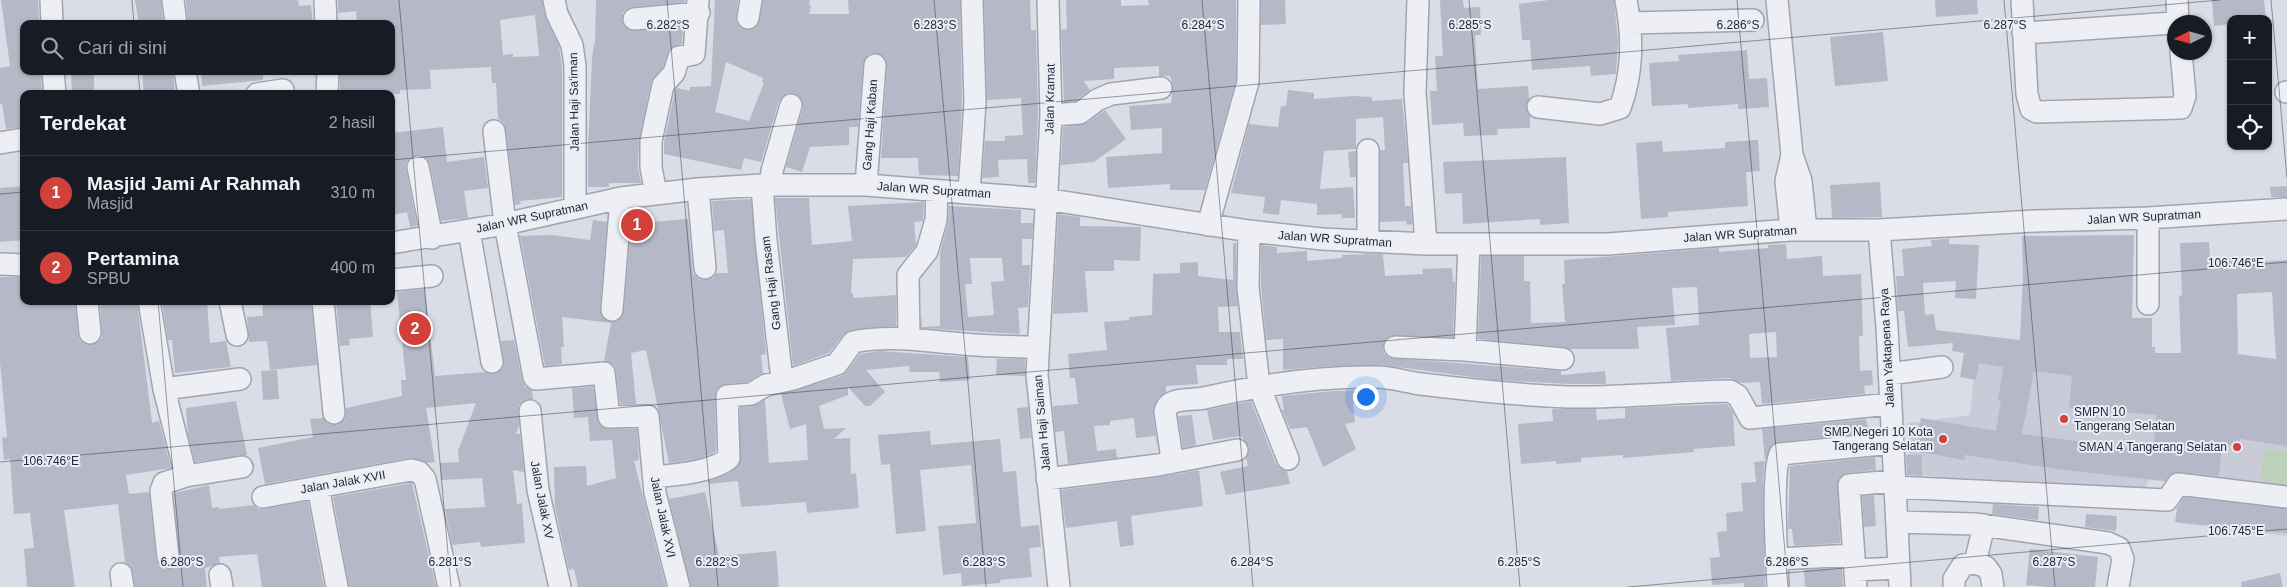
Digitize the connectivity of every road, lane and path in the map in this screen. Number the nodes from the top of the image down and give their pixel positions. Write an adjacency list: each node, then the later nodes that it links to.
1 (51, 0): 16 (street)
2 (173, 0): 17 (street)
3 (326, 0): 18 (street)
4 (554, 0): 48 (street, Jalan Haji Sa'iman)
5 (972, 0): 44 (street)
6 (1048, 0): 34 (street, Jalan Kramat)
7 (1249, 0): 52 (street)
8 (1418, 0): 60 (street)
9 (1626, 0): 20 (street)
10 (1777, 0): 54 (street)
11 (2022, 0): 22 (street)
12 (2177, 0): 14 (street)
13 (699, 6): 15 (street); 45 (street)
14 (2178, 15)
15 (634, 19)
16 (52, 20)
17 (176, 20)
18 (326, 20)
19 (1753, 20): 20 (street)
20 (1630, 23): 33 (street)
21 (2167, 23): 22 (street)
22 (2023, 33): 23 (street)
23 (2182, 60)
24 (875, 66): 41 (street, Gang Haji Kaban)
25 (53, 75): 29 (street)
26 (186, 75): 30 (street)
27 (328, 75): 31 (street)
28 (1161, 88): 34 (street)
29 (55, 90)
30 (188, 90)
31 (328, 90)
32 (791, 105): 40 (street, Gang Haji Rasam)
33 (1538, 107)
34 (1051, 115): 47 (street, Jalan Kramat)
35 (494, 132): 51 (street)
36 (20, 140): 37 (street)
37 (0, 143)
38 (1368, 150): 58 (street)
39 (418, 166): 57 (street)
40 (766, 185): 41 (street, Jalan WR Supratman); 42 (street, Jalan WR Supratman); 84 (street, Gang Haji Rasam)
41 (866, 185): 43 (street, Jalan WR Supratman)
42 (698, 188): 45 (street, Jalan WR Supratman); 64 (street)
43 (937, 191): 44 (street, Jalan WR Supratman); 75 (street)
44 (969, 192): 47 (street, Jalan WR Supratman)
45 (656, 194): 46 (street, Jalan WR Supratman)
46 (621, 198): 48 (street, Jalan WR Supratman); 72 (street)
47 (1045, 199): 52 (street, Jalan WR Supratman); 77 (street, Jalan Haji Saiman)
48 (575, 208): 51 (street, Jalan WR Supratman)
49 (2287, 209): 50 (street, Jalan WR Supratman)
50 (2148, 218): 55 (street, Jalan WR Supratman); 67 (street)
51 (505, 224): 53 (street, Jalan WR Supratman); 96 (street, Jalan Jalak XVI)
52 (1208, 225): 56 (street, Jalan WR Supratman)
53 (469, 230): 57 (street, Jalan WR Supratman); 80 (street)
54 (1798, 230): 55 (street, Jalan WR Supratman); 61 (street, Jalan WR Supratman)
55 (1879, 230): 82 (street, Jalan Yaktapena Raya)
56 (1249, 231): 58 (street, Jalan WR Supratman); 85 (street)
57 (432, 238): 59 (street, Jalan WR Supratman)
58 (1368, 242): 60 (street, Jalan WR Supratman)
59 (395, 243)
60 (1426, 244): 61 (street, Jalan WR Supratman)
61 (1468, 244): 78 (street)
62 (0, 263): 63 (street)
63 (20, 265)
64 (705, 268)
65 (432, 276): 66 (street)
66 (395, 280)
67 (2148, 304)
68 (87, 305): 73 (street)
69 (150, 305): 86 (street)
70 (231, 305): 74 (street)
71 (323, 305): 89 (street)
72 (612, 310)
73 (90, 333)
74 (237, 335)
75 (909, 337): 77 (street); 84 (street)
76 (1395, 347): 78 (street)
77 (1038, 348): 97 (street, Jalan Haji Saiman)
78 (1465, 350): 79 (street)
79 (1563, 359)
80 (492, 362)
81 (1942, 367): 82 (street)
82 (1889, 374): 87 (street, Jalan Yaktapena Raya)
83 (240, 379): 86 (street)
84 (782, 380): 96 (street)
85 (1259, 386): 87 (street); 92 (street); 93 (street)
86 (164, 389): 95 (street)
87 (1890, 404): 90 (street, Jalan Yaktapena Raya)
88 (530, 412): 111 (street, Jalan Jalak XV)
89 (334, 413)
90 (1892, 444): 98 (street, Jalan Yaktapena Raya); 105 (street)
91 (1237, 450): 93 (street)
92 (1288, 459)
93 (1170, 463): 97 (street)
94 (242, 467): 95 (street)
95 (186, 476): 104 (street)
96 (654, 477): 112 (street, Jalan Jalak XVI)
97 (1047, 479): 113 (street, Jalan Haji Saiman)
98 (1894, 484): 101 (street); 102 (street, Jalan Yaktapena Raya); 107 (street)
99 (318, 487): 100 (street, Jalan Jalak XVII); 109 (street); 110 (street, Jalan Jalak XVII)
100 (264, 497)
101 (2287, 497)
102 (1897, 522): 103 (street); 108 (street, Jalan Yaktapena Raya)
103 (1984, 525): 106 (street); 117 (street)
104 (168, 557)
105 (1777, 558): 107 (street); 114 (street)
106 (1975, 563): 115 (street); 116 (street)
107 (1855, 571): 108 (street)
108 (1900, 577)
109 (337, 587)
110 (449, 587)
111 (560, 587)
112 (679, 587)
113 (1060, 587)
114 (1778, 587)
115 (1954, 587)
116 (1992, 587)
117 (2118, 587)

